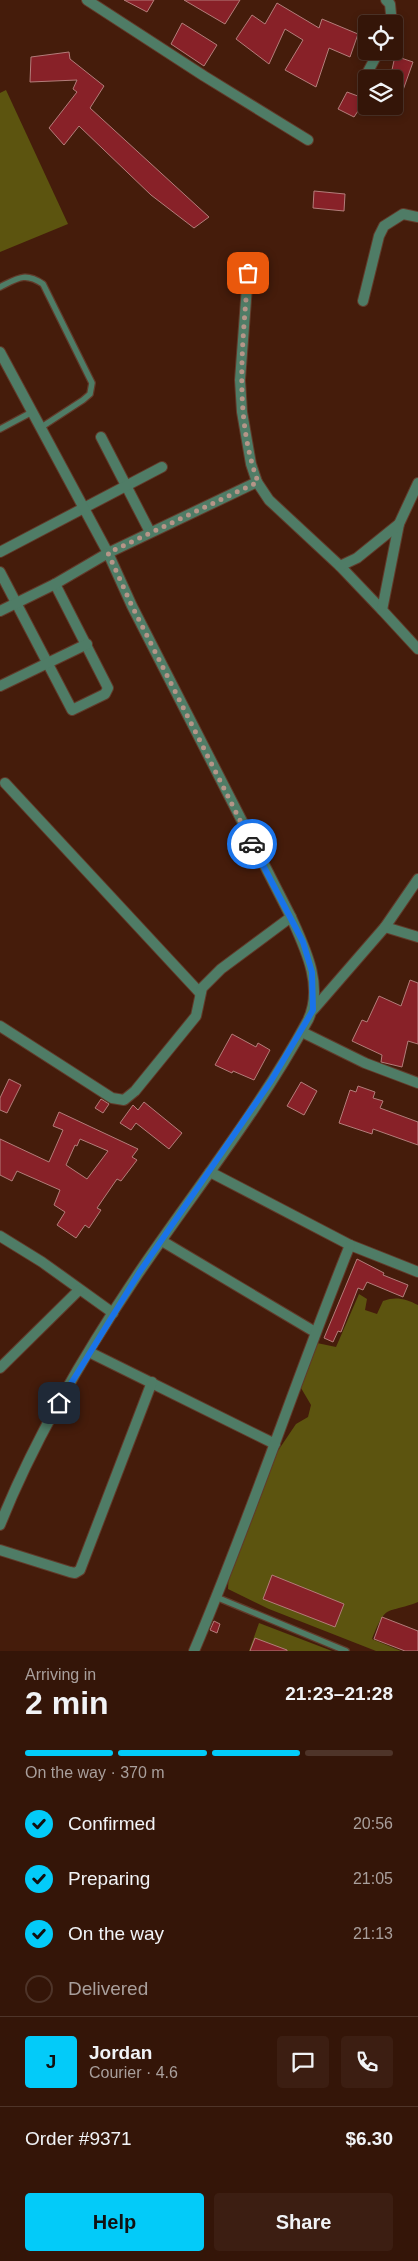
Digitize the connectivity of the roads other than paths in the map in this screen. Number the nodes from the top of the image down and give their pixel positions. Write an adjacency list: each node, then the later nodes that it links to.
1 (87, 0): 4 (street)
2 (386, 0): 3 (street)
3 (391, 15)
4 (308, 140)
5 (418, 217): 8 (street)
6 (248, 273): 15 (street)
7 (0, 287): 11 (lane)
8 (363, 302)
9 (0, 352): 10 (street)
10 (32, 412): 11 (street); 12 (lane)
11 (40, 428): 18 (street)
12 (0, 429)
13 (101, 437): 17 (street)
14 (162, 467): 17 (street)
15 (258, 482): 20 (street); 23 (street)
16 (418, 483): 19 (street)
17 (126, 485): 18 (street); 20 (street)
18 (82, 507): 21 (street); 22 (street)
19 (399, 524): 23 (street); 27 (street)
20 (150, 532): 22 (street)
21 (0, 552)
22 (108, 553): 25 (street); 35 (street)
23 (340, 566): 27 (street)
24 (0, 572): 26 (street)
25 (56, 584): 26 (street); 29 (street)
26 (18, 603): 28 (street); 31 (street)
27 (382, 610): 30 (street)
28 (0, 611)
29 (87, 644): 31 (street); 31 (street)
30 (418, 649)
31 (48, 663): 32 (street)
32 (0, 686)
33 (5, 783): 38 (street)
34 (418, 879): 36 (street)
35 (291, 917): 38 (street); 39 (street)
36 (385, 927): 37 (street); 39 (street)
37 (418, 938)
38 (200, 993): 40 (street)
39 (313, 1010): 41 (street)
40 (0, 1026)
41 (302, 1032): 42 (street); 43 (street)
42 (418, 1083)
43 (210, 1172): 45 (street); 46 (street)
44 (0, 1236): 48 (street)
45 (162, 1241): 49 (street); 50 (street)
46 (350, 1245): 47 (street); 50 (street)
47 (418, 1272)
48 (79, 1290): 49 (street); 52 (street)
49 (113, 1313): 51 (street)
50 (314, 1332): 54 (street)
51 (90, 1352): 53 (street); 55 (street)
52 (0, 1368)
53 (152, 1382): 54 (street); 56 (street)
54 (276, 1444): 57 (street)
55 (0, 1525)
56 (0, 1550)
57 (216, 1597): 58 (street); 59 (lane)
58 (194, 1651)
59 (346, 1651)

